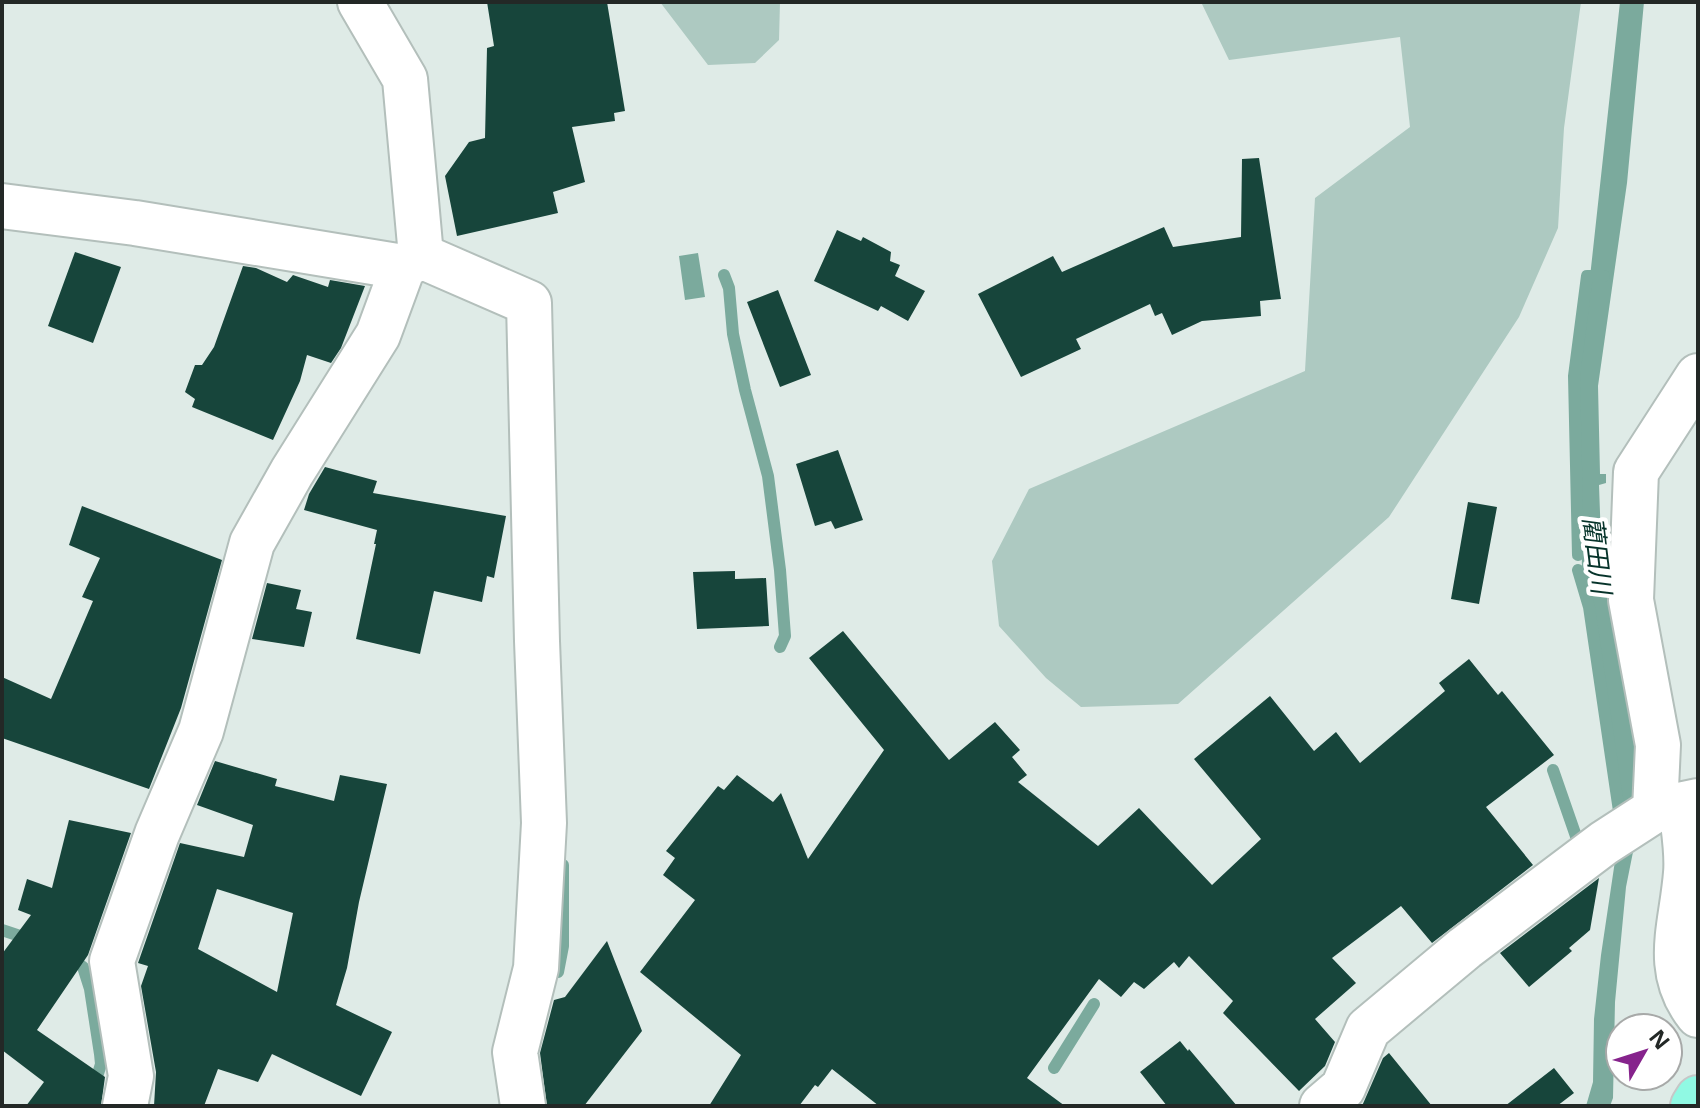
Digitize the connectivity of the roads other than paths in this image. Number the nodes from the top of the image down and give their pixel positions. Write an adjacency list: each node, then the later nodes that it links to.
1 (360, 2): 3 (street)
2 (2, 206): 3 (street)
3 (412, 261): 8 (street); 9 (street)
4 (1698, 376): 5 (street)
5 (1678, 806): 6 (street); 10 (street)
6 (1698, 1015)
7 (1698, 1098): 11 (main road)
8 (125, 1106)
9 (523, 1106)
10 (1322, 1106)
11 (1693, 1106)

